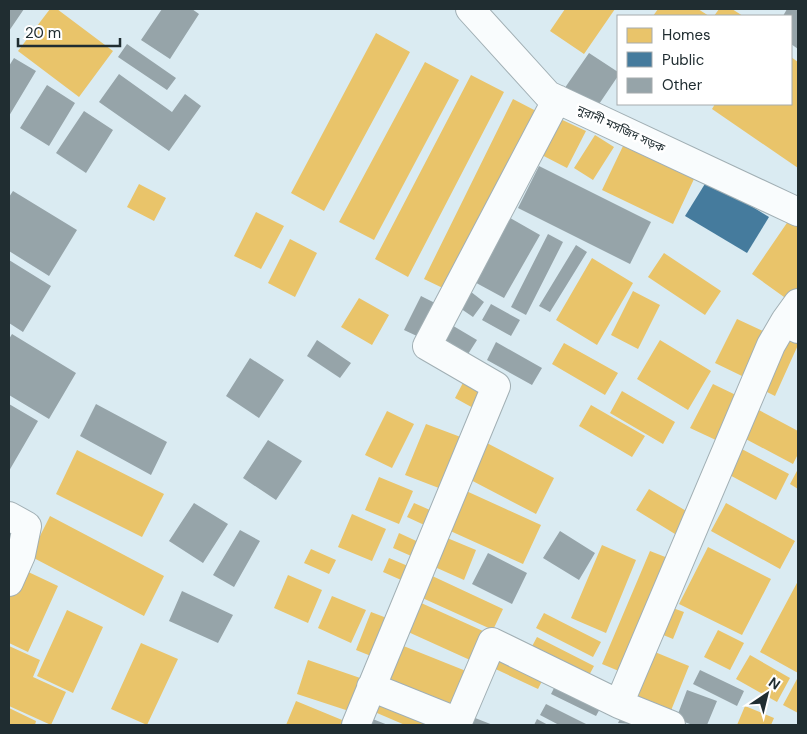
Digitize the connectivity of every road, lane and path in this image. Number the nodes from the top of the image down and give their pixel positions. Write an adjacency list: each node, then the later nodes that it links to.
1 (470, 9): 2 (street, নুরানী মসজিদ সড়ক)
2 (557, 99): 3 (street, নুরানী মসজিদ সড়ক); 7 (street)
3 (798, 212)
4 (794, 317): 8 (street)
5 (9, 516): 6 (street)
6 (9, 582)
7 (371, 687): 9 (street); 10 (street)
8 (619, 704): 9 (street); 11 (street)
9 (458, 724)
10 (356, 725)
11 (671, 725)

